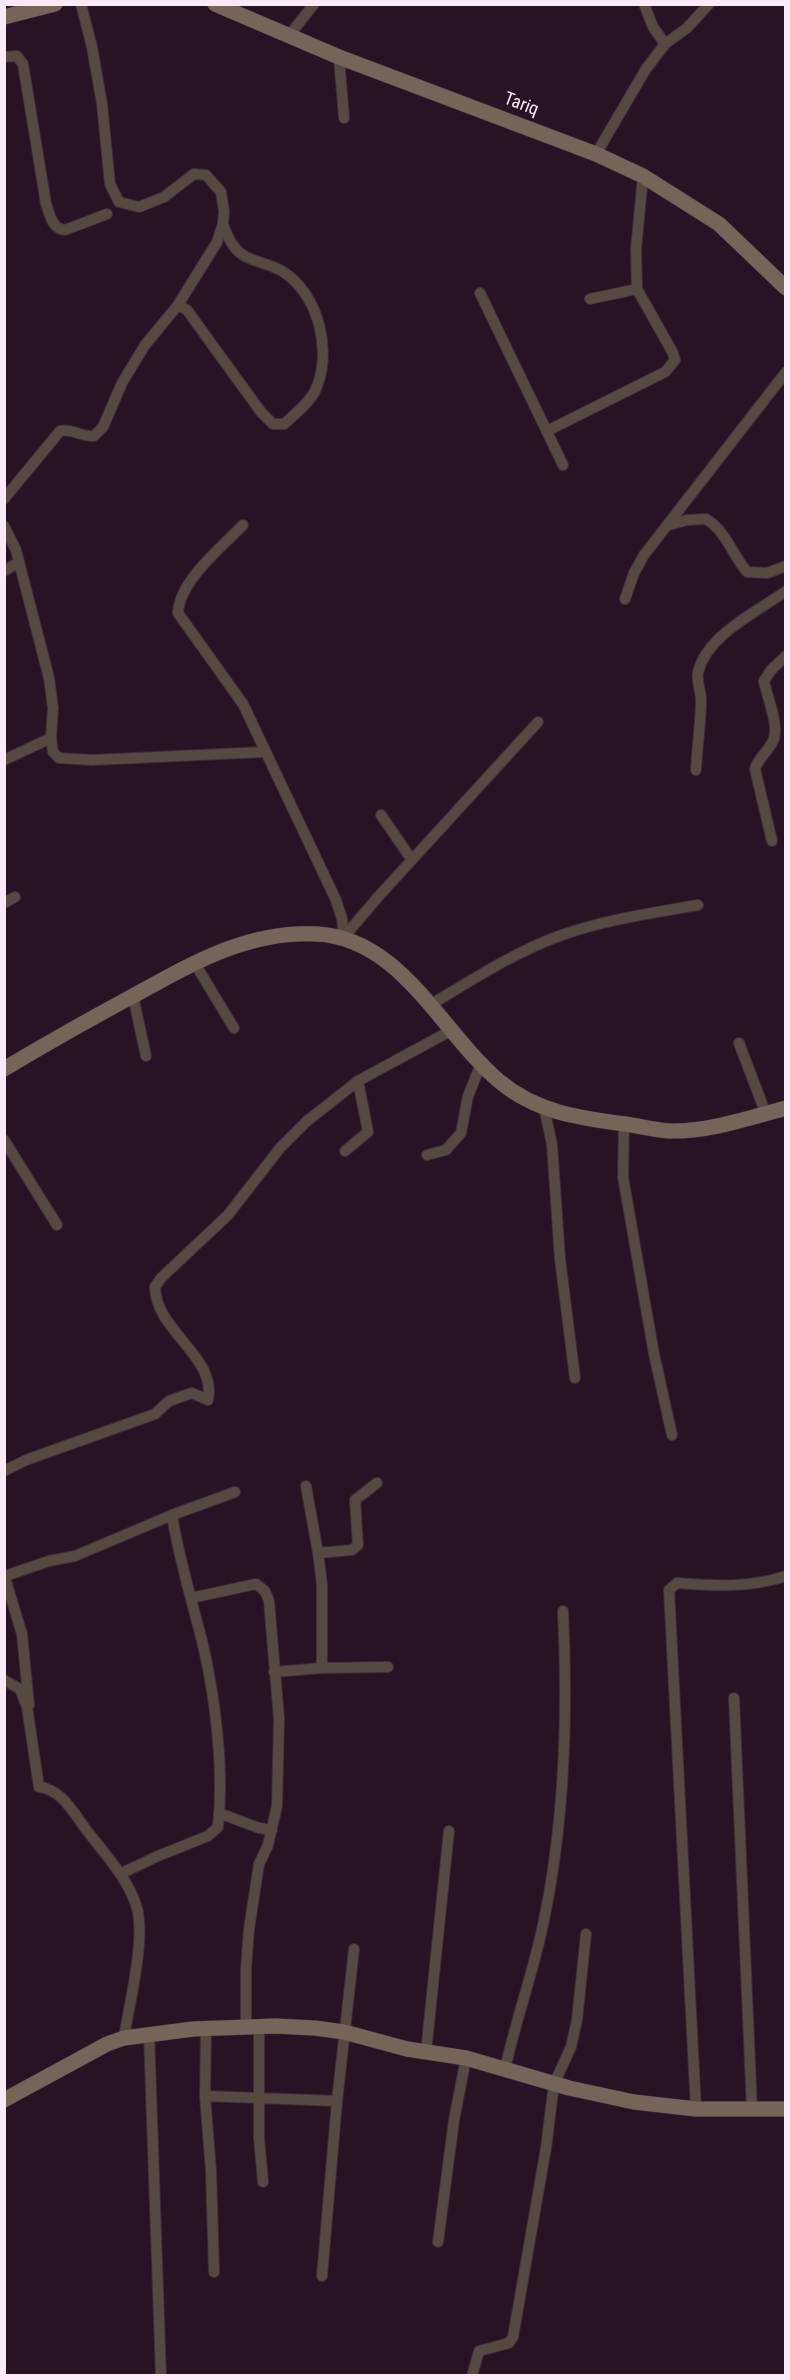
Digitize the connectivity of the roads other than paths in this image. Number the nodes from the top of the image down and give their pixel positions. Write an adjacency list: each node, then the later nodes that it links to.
1 (55, 4): 7 (street)
2 (81, 4): 16 (street)
3 (214, 4): 8 (street, Tariq)
4 (314, 4): 8 (street)
5 (644, 4): 9 (street)
6 (709, 4): 9 (street)
7 (12, 12)
8 (288, 37): 11 (street, Tariq)
9 (665, 44): 13 (street)
10 (4, 57): 15 (street)
11 (339, 57): 12 (street); 13 (street, Tariq)
12 (344, 118)
13 (596, 154): 14 (street, Tariq)
14 (643, 176): 17 (street, Tariq); 18 (street)
15 (107, 214)
16 (223, 224): 21 (street); 21 (street)
17 (783, 280)
18 (637, 289): 20 (street); 23 (street)
19 (480, 293): 23 (street)
20 (590, 299)
21 (178, 305): 25 (street)
22 (786, 372): 27 (street)
23 (547, 431): 24 (street)
24 (563, 465)
25 (4, 499)
26 (243, 525): 37 (street)
27 (669, 525): 30 (street); 33 (street)
28 (4, 526): 29 (street)
29 (19, 562): 31 (street); 36 (street)
30 (786, 566)
31 (4, 571)
32 (786, 591): 39 (street)
33 (625, 599)
34 (786, 656): 41 (street)
35 (538, 722): 42 (street)
36 (51, 738): 37 (street); 38 (street)
37 (264, 752): 46 (street)
38 (4, 760)
39 (696, 770)
40 (381, 815): 42 (street)
41 (772, 841)
42 (412, 860): 46 (street)
43 (15, 897): 44 (street)
44 (4, 903)
45 (698, 905): 49 (street)
46 (344, 938): 47 (street); 49 (street)
47 (194, 962): 48 (street); 50 (street)
48 (133, 996): 53 (street); 55 (street)
49 (430, 1005): 51 (street)
50 (234, 1028)
51 (452, 1030): 54 (street); 56 (street)
52 (739, 1043): 59 (street)
53 (146, 1056)
54 (481, 1064): 57 (street); 63 (street)
55 (4, 1069)
56 (358, 1082): 62 (street); 67 (street)
57 (544, 1108): 60 (street); 65 (street)
58 (786, 1108): 59 (street)
59 (766, 1114): 60 (street)
60 (624, 1124): 66 (street)
61 (4, 1140): 64 (street)
62 (345, 1151)
63 (427, 1155)
64 (57, 1225)
65 (575, 1378)
66 (672, 1436)
67 (4, 1471)
68 (377, 1483): 72 (street)
69 (306, 1486): 72 (street)
70 (235, 1492): 71 (street)
71 (172, 1515): 74 (street); 81 (street)
72 (318, 1553): 77 (street)
73 (786, 1576): 101 (street)
74 (191, 1598): 78 (street); 82 (street)
75 (563, 1611): 95 (street)
76 (388, 1667): 77 (street)
77 (322, 1668): 78 (street)
78 (274, 1672): 83 (street)
79 (4, 1680): 81 (street)
80 (734, 1698): 102 (street)
81 (49, 1788): 85 (street)
82 (219, 1813): 83 (street); 85 (street)
83 (272, 1830): 88 (street)
84 (449, 1831): 93 (street)
85 (120, 1874): 92 (street)
86 (586, 1934): 96 (street)
87 (354, 1949): 90 (street)
88 (252, 2028): 89 (street); 90 (street); 98 (street)
89 (206, 2029): 91 (street); 97 (street)
90 (344, 2032): 93 (street); 100 (street)
91 (149, 2034): 92 (street); 108 (street)
92 (124, 2038): 99 (street)
93 (426, 2052): 94 (street)
94 (466, 2058): 95 (street); 105 (street)
95 (505, 2069): 96 (street)
96 (554, 2084): 101 (street); 109 (street)
97 (205, 2096): 98 (street); 106 (street)
98 (259, 2099): 100 (street); 104 (street)
99 (4, 2100)
100 (337, 2100): 107 (street)
101 (696, 2109): 102 (street)
102 (752, 2109): 103 (street)
103 (786, 2109)
104 (263, 2182)
105 (438, 2242)
106 (214, 2272)
107 (322, 2276)
108 (161, 2376)
109 (472, 2376)

